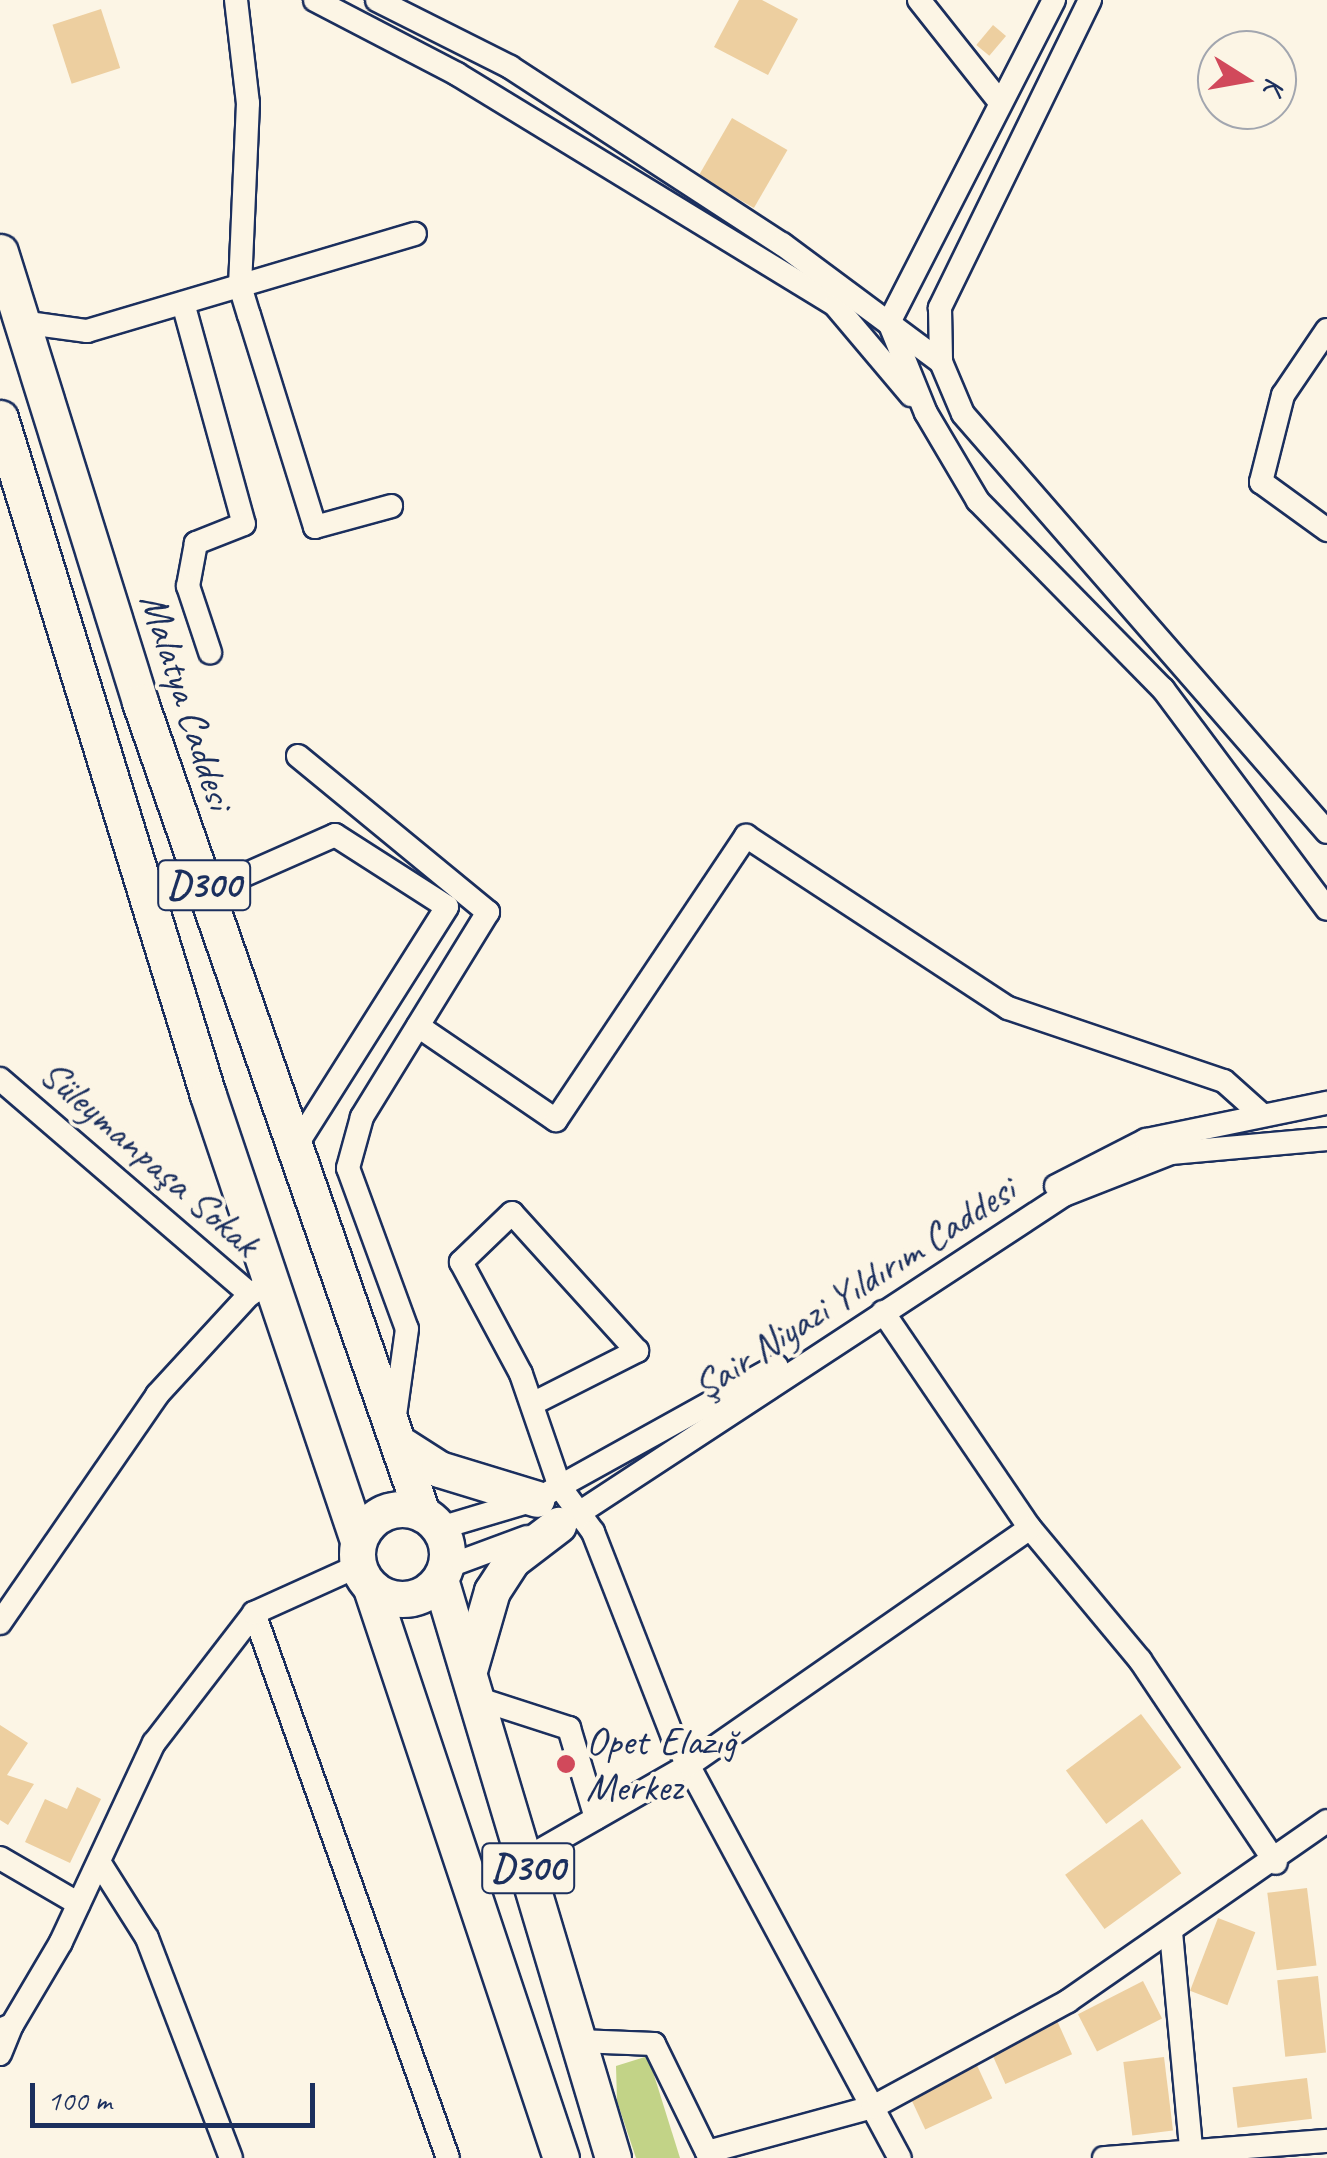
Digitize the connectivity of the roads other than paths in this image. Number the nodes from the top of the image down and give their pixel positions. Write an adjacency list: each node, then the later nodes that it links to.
1 (236, 0): 10 (street)
2 (315, 0): 16 (street)
3 (377, 0): 13 (street)
4 (919, 0): 7 (street)
5 (1054, 0): 7 (street)
6 (1090, 0): 15 (street)
7 (999, 101): 13 (street)
8 (415, 234): 10 (street)
9 (0, 252): 12 (highway, Malatya Caddesi / D300)
10 (240, 286): 11 (street); 18 (street)
11 (183, 302): 12 (street); 20 (street)
12 (22, 322): 23 (highway, Malatya Caddesi / D300)
13 (889, 322): 15 (street); 16 (street)
14 (1327, 330): 19 (street)
15 (941, 362): 22 (street)
16 (926, 413): 24 (street)
17 (0, 418): 31 (highway, D300)
18 (391, 506)
19 (1327, 530)
20 (210, 652)
21 (298, 756): 25 (street)
22 (1327, 832)
23 (206, 892): 30 (highway, Malatya Caddesi / D300); 30 (street)
24 (1327, 909)
25 (418, 1026): 28 (street); 34 (street)
26 (0, 1079): 31 (street, Süleymanpaşa Sokak)
27 (1327, 1103): 28 (street)
28 (1262, 1115): 35 (street)
29 (1327, 1139): 32 (street, Şair Niyazi Yıldırım Caddesi)
30 (296, 1146): 34 (highway, Malatya Caddesi / D300)
31 (263, 1288): 38 (highway, D300); 40 (street)
32 (883, 1312): 35 (street, Şair Niyazi Yıldırım Caddesi); 37 (street)
33 (532, 1404): 33 (street); 35 (street)
34 (397, 1435): 35 (highway); 36 (highway, Malatya Caddesi / D300)
35 (560, 1506): 36 (street); 39 (street, Şair Niyazi Yıldırım Caddesi); 42 (highway); 43 (street)
36 (431, 1520): 38 (highway); 39 (highway, Malatya Caddesi)
37 (1030, 1528): 43 (street); 49 (street)
38 (362, 1564): 39 (highway); 41 (street); 61 (highway, D300)
39 (443, 1573): 42 (highway, D300)
40 (2, 1612)
41 (254, 1613): 48 (street); 60 (street)
42 (474, 1683): 44 (street); 47 (highway, D300)
43 (688, 1765): 44 (street); 55 (street)
44 (596, 1818): 47 (street)
45 (1327, 1821): 49 (street)
46 (0, 1858): 50 (street)
47 (525, 1859): 53 (highway, D300)
48 (99, 1862): 50 (street); 59 (street)
49 (1276, 1863): 51 (street)
50 (78, 1904): 52 (street)
51 (1171, 1932): 55 (street); 57 (street)
52 (6, 2028): 54 (street)
53 (578, 2041): 58 (street); 62 (highway, D300)
54 (0, 2054)
55 (873, 2107): 58 (street); 63 (street)
56 (1327, 2141): 57 (street)
57 (1191, 2146): 64 (street)
58 (707, 2155)
59 (231, 2158)
60 (448, 2158)
61 (560, 2158)
62 (613, 2158)
63 (900, 2158)
64 (1104, 2158)

